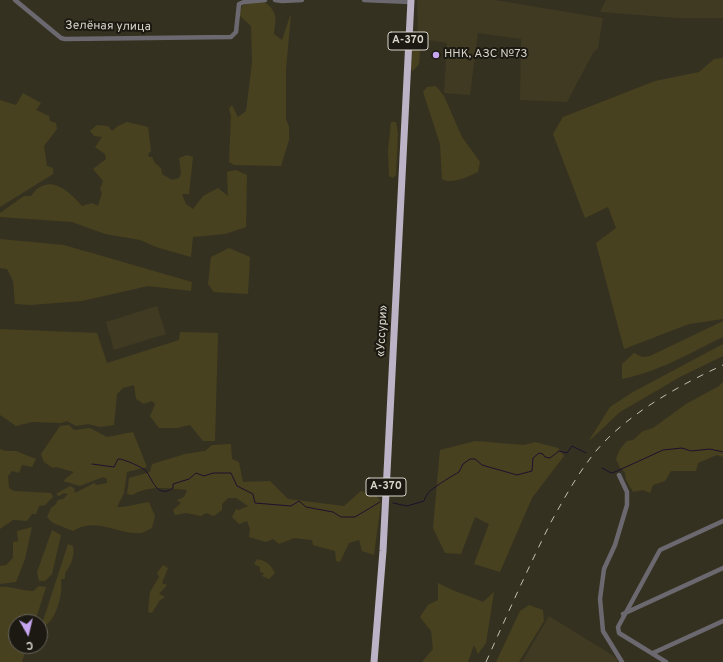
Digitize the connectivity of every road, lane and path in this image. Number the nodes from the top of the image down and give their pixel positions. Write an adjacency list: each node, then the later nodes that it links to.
1 (15, 0): 2 (street, Зелёная улица)
2 (265, 0)
3 (275, 0): 4 (street)
4 (302, 0)
5 (364, 0): 6 (street)
6 (411, 1): 13 (highway, «Уссури» / А-370)
7 (619, 475): 14 (street)
8 (723, 520): 10 (street)
9 (723, 568): 10 (street)
10 (623, 614): 12 (street)
11 (723, 620): 12 (street)
12 (653, 653): 15 (street)
13 (374, 662)
14 (622, 662)
15 (666, 662)

